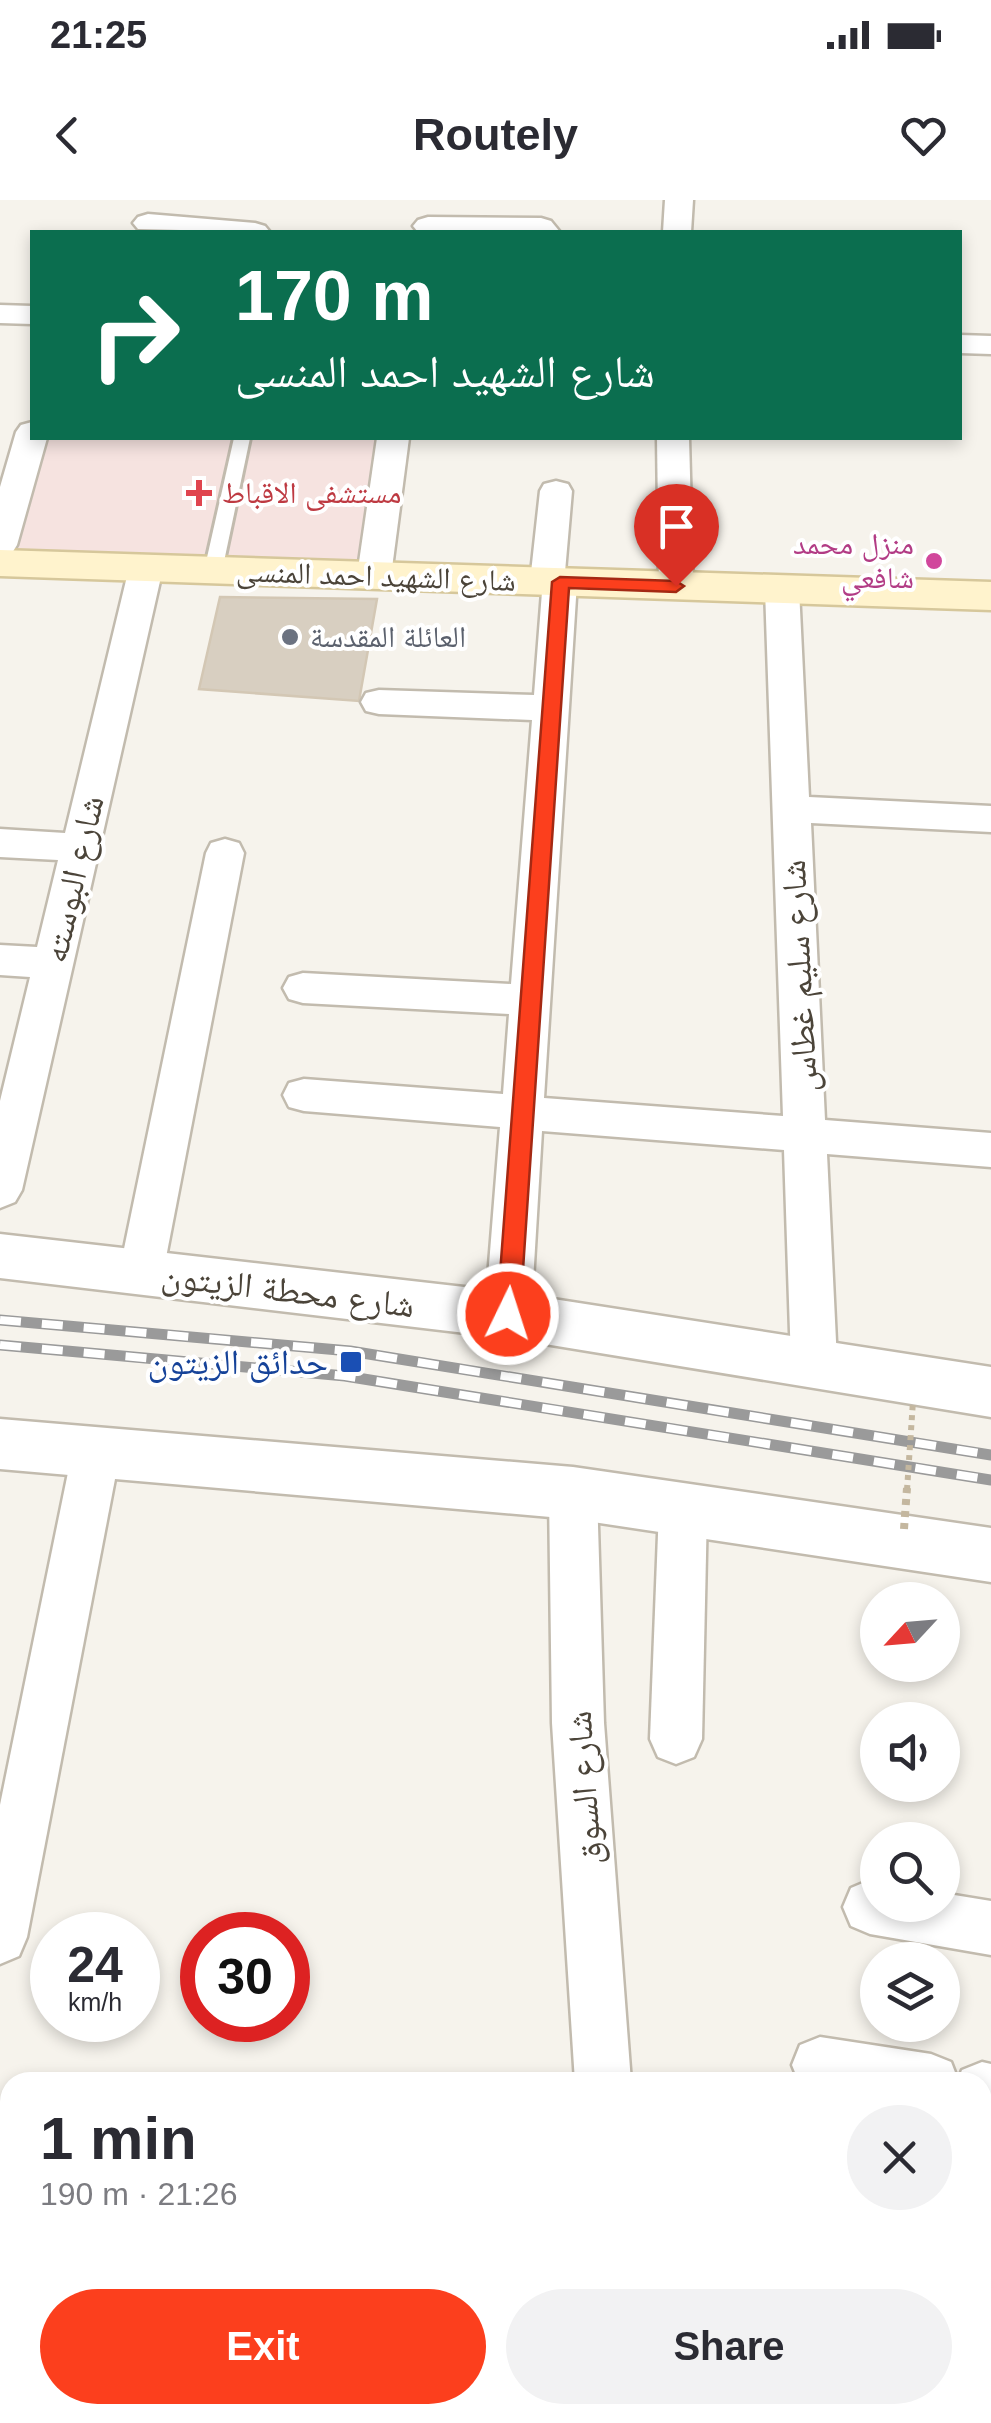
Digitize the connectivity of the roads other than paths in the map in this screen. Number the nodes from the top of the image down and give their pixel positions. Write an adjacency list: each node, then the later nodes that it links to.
1 (679, 200): 6 (street)
2 (150, 219): 4 (street)
3 (429, 220): 5 (street)
4 (239, 230)
5 (544, 230)
6 (677, 230)
7 (0, 314): 8 (street)
8 (30, 315)
9 (962, 344): 10 (street)
10 (991, 346)
11 (30, 439): 16 (street)
12 (242, 440): 19 (lane)
13 (393, 440): 20 (street)
14 (673, 440): 22 (street)
15 (556, 491): 21 (street)
16 (0, 545)
17 (0, 564): 18 (main road, شارع الشهيد احمد المنسى)
18 (146, 568): 19 (main road, شارع الشهيد احمد المنسى); 30 (street, شارع البوسته)
19 (213, 571): 20 (main road, شارع الشهيد احمد المنسى)
20 (374, 576): 21 (main road, شارع الشهيد احمد المنسى)
21 (554, 582): 22 (main road, شارع الشهيد احمد المنسى); 26 (street)
22 (676, 586): 23 (main road, شارع الشهيد احمد المنسى)
23 (782, 590): 24 (main road, شارع الشهيد احمد المنسى); 27 (street, شارع سليم غطاس)
24 (991, 596)
25 (379, 702): 26 (street)
26 (550, 708): 35 (street)
27 (791, 809): 28 (street); 38 (street, شارع سليم غطاس)
28 (991, 819)
29 (0, 843): 30 (street)
30 (80, 848): 33 (street, شارع البوسته)
31 (224, 853): 42 (street)
32 (0, 960): 33 (street)
33 (54, 964): 40 (street, شارع البوسته)
34 (303, 988): 35 (street)
35 (530, 1000): 37 (street)
36 (304, 1095): 37 (street)
37 (523, 1113): 38 (street); 43 (street)
38 (806, 1135): 39 (street); 44 (street, شارع سليم غطاس)
39 (991, 1150)
40 (0, 1190)
41 (0, 1256): 42 (street, شارع محطة الزيتون)
42 (141, 1273): 43 (street, شارع محطة الزيتون)
43 (508, 1314): 44 (street, شارع محطة الزيتون)
44 (814, 1362): 45 (street, شارع محطة الزيتون)
45 (991, 1392)
46 (0, 1444): 47 (street)
47 (96, 1453): 48 (street); 54 (street)
48 (573, 1492): 49 (street); 56 (street, شارع السوق)
49 (684, 1509): 50 (street); 51 (street)
50 (991, 1555)
51 (676, 1739)
52 (958, 1922): 53 (street)
53 (991, 1928)
54 (0, 1937)
55 (820, 2066): 57 (street)
56 (603, 2072)
57 (862, 2072)

